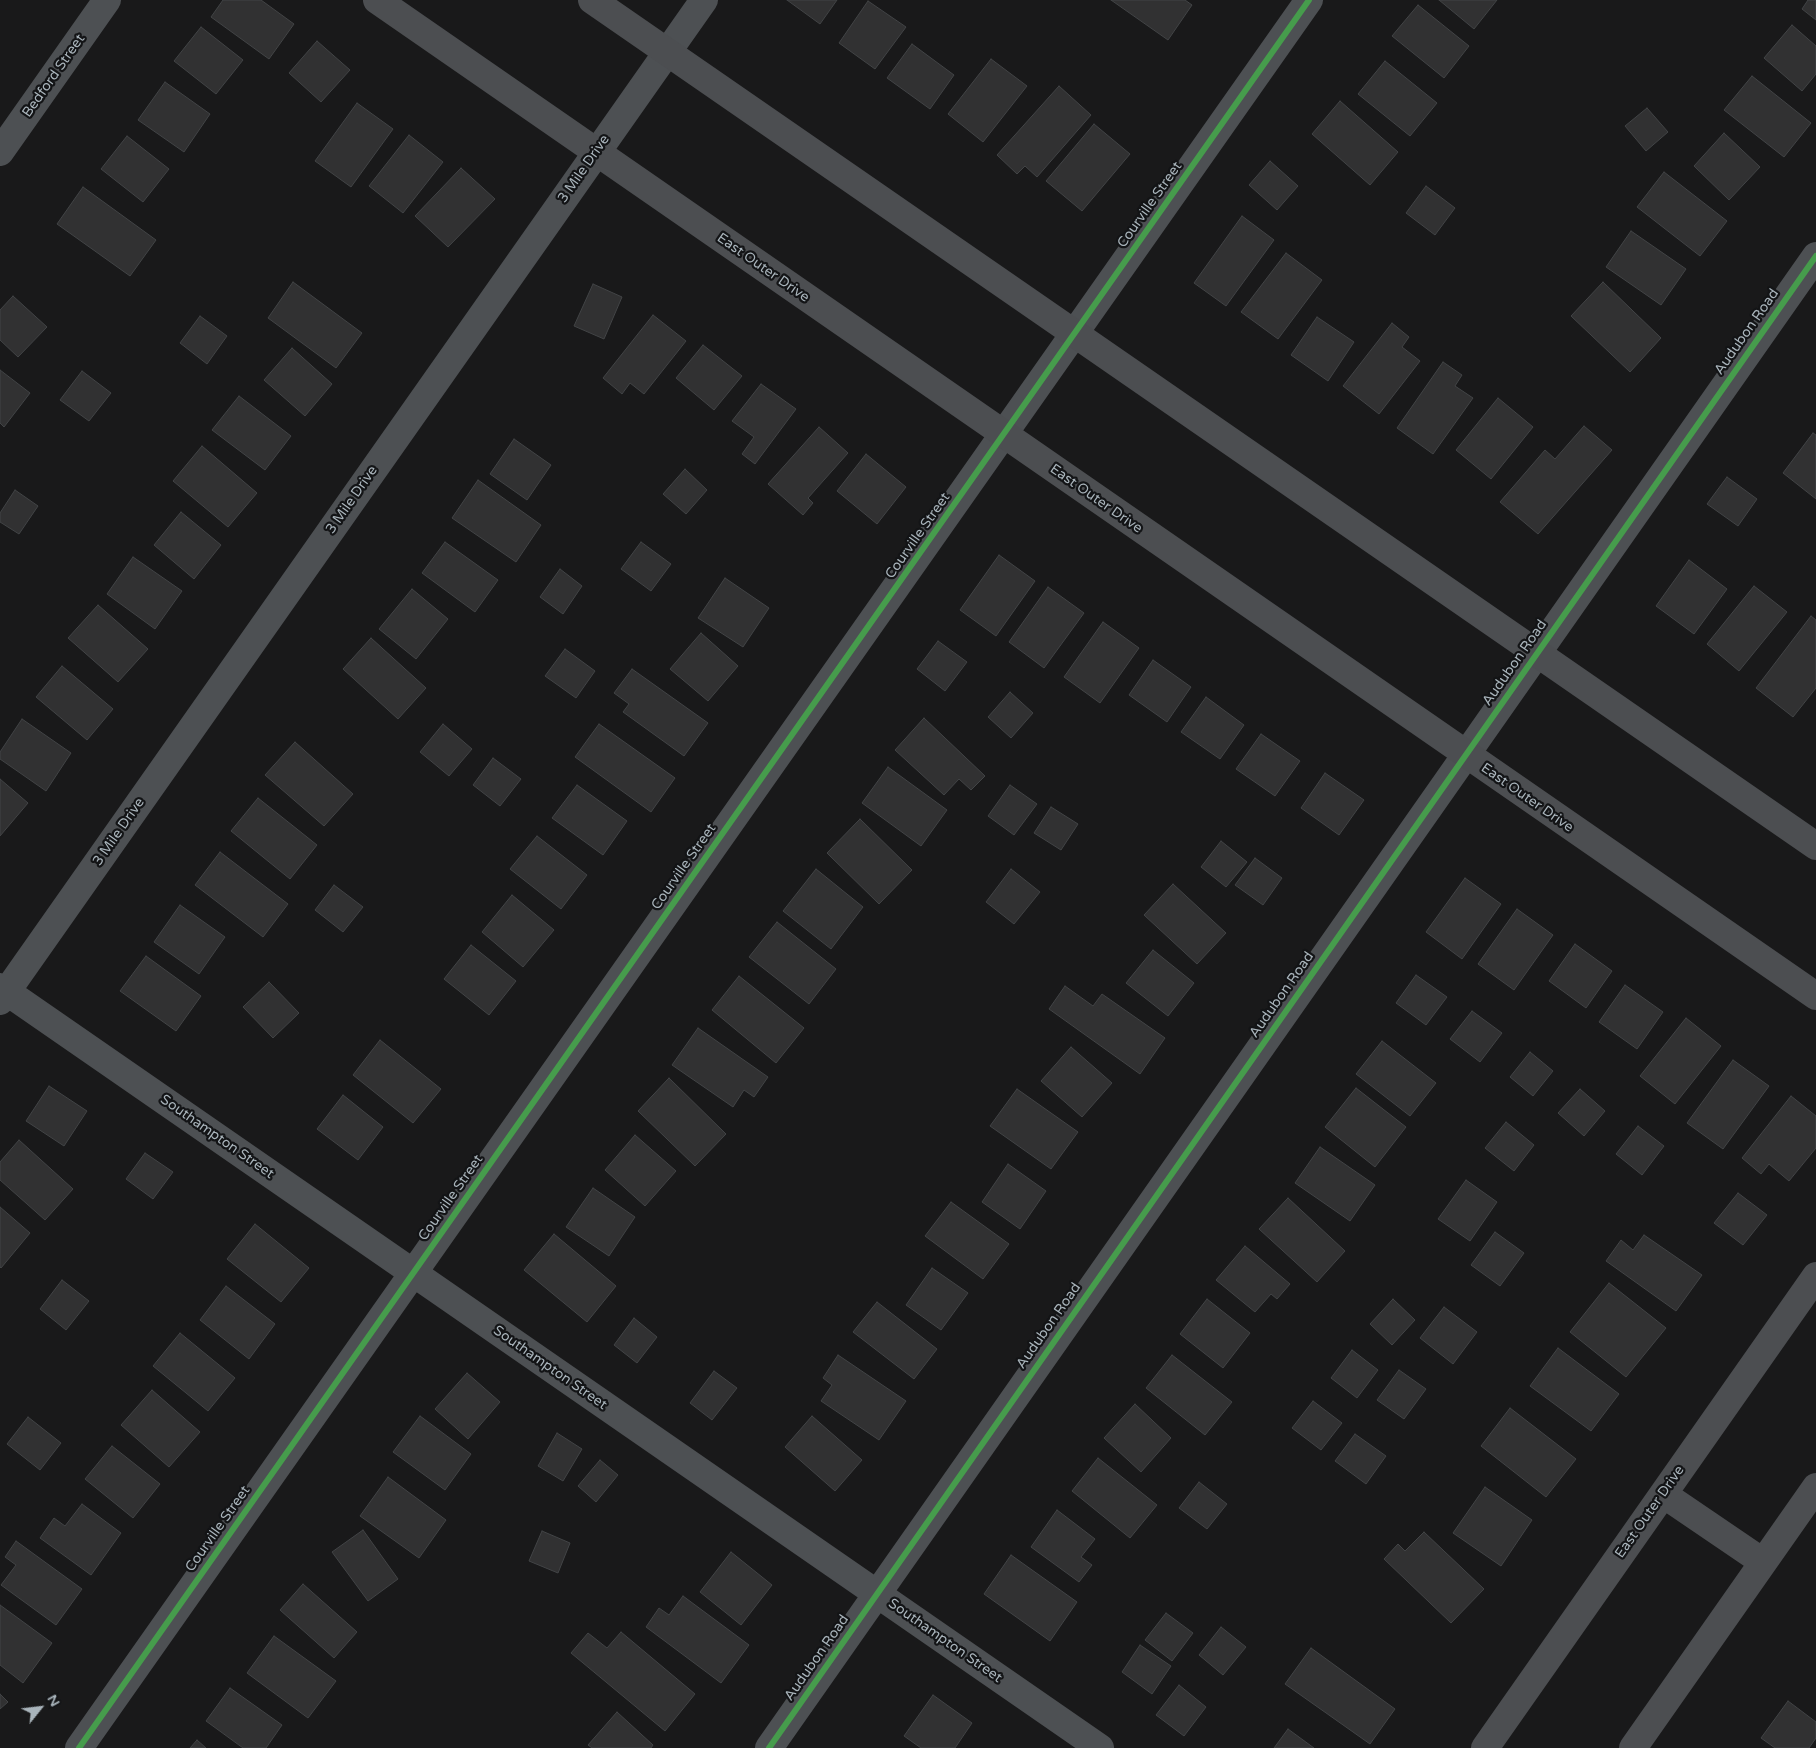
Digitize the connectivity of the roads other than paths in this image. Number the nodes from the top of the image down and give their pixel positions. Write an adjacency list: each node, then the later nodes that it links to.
1 (107, 0): 7 (street, Bedford Street)
2 (377, 0): 8 (street, East Outer Drive)
3 (592, 0): 6 (street)
4 (704, 0): 6 (street, 3 Mile Drive)
5 (1309, 0): 10 (street, Courville Street)
6 (667, 52): 8 (street, 3 Mile Drive); 10 (street)
7 (0, 152)
8 (596, 152): 11 (street, East Outer Drive); 15 (street, 3 Mile Drive)
9 (1816, 256): 12 (street, Audubon Road)
10 (1075, 333): 11 (street, Courville Street); 12 (street)
11 (1004, 436): 13 (street, East Outer Drive); 17 (street, Courville Street)
12 (1537, 653): 13 (street, Audubon Road); 14 (street)
13 (1466, 756): 16 (street, East Outer Drive); 22 (street, Audubon Road)
14 (1816, 846)
15 (2, 993): 17 (street, Southampton Street)
16 (1816, 996)
17 (413, 1273): 22 (street, Southampton Street); 23 (street, Courville Street)
18 (1816, 1276): 20 (street, East Outer Drive)
19 (1816, 1487): 21 (street)
20 (1663, 1494): 21 (street); 26 (street, East Outer Drive)
21 (1763, 1562): 27 (street)
22 (876, 1594): 24 (street, Audubon Road); 25 (street, Southampton Street)
23 (79, 1748)
24 (769, 1748)
25 (1100, 1748)
26 (1485, 1748)
27 (1633, 1748)

